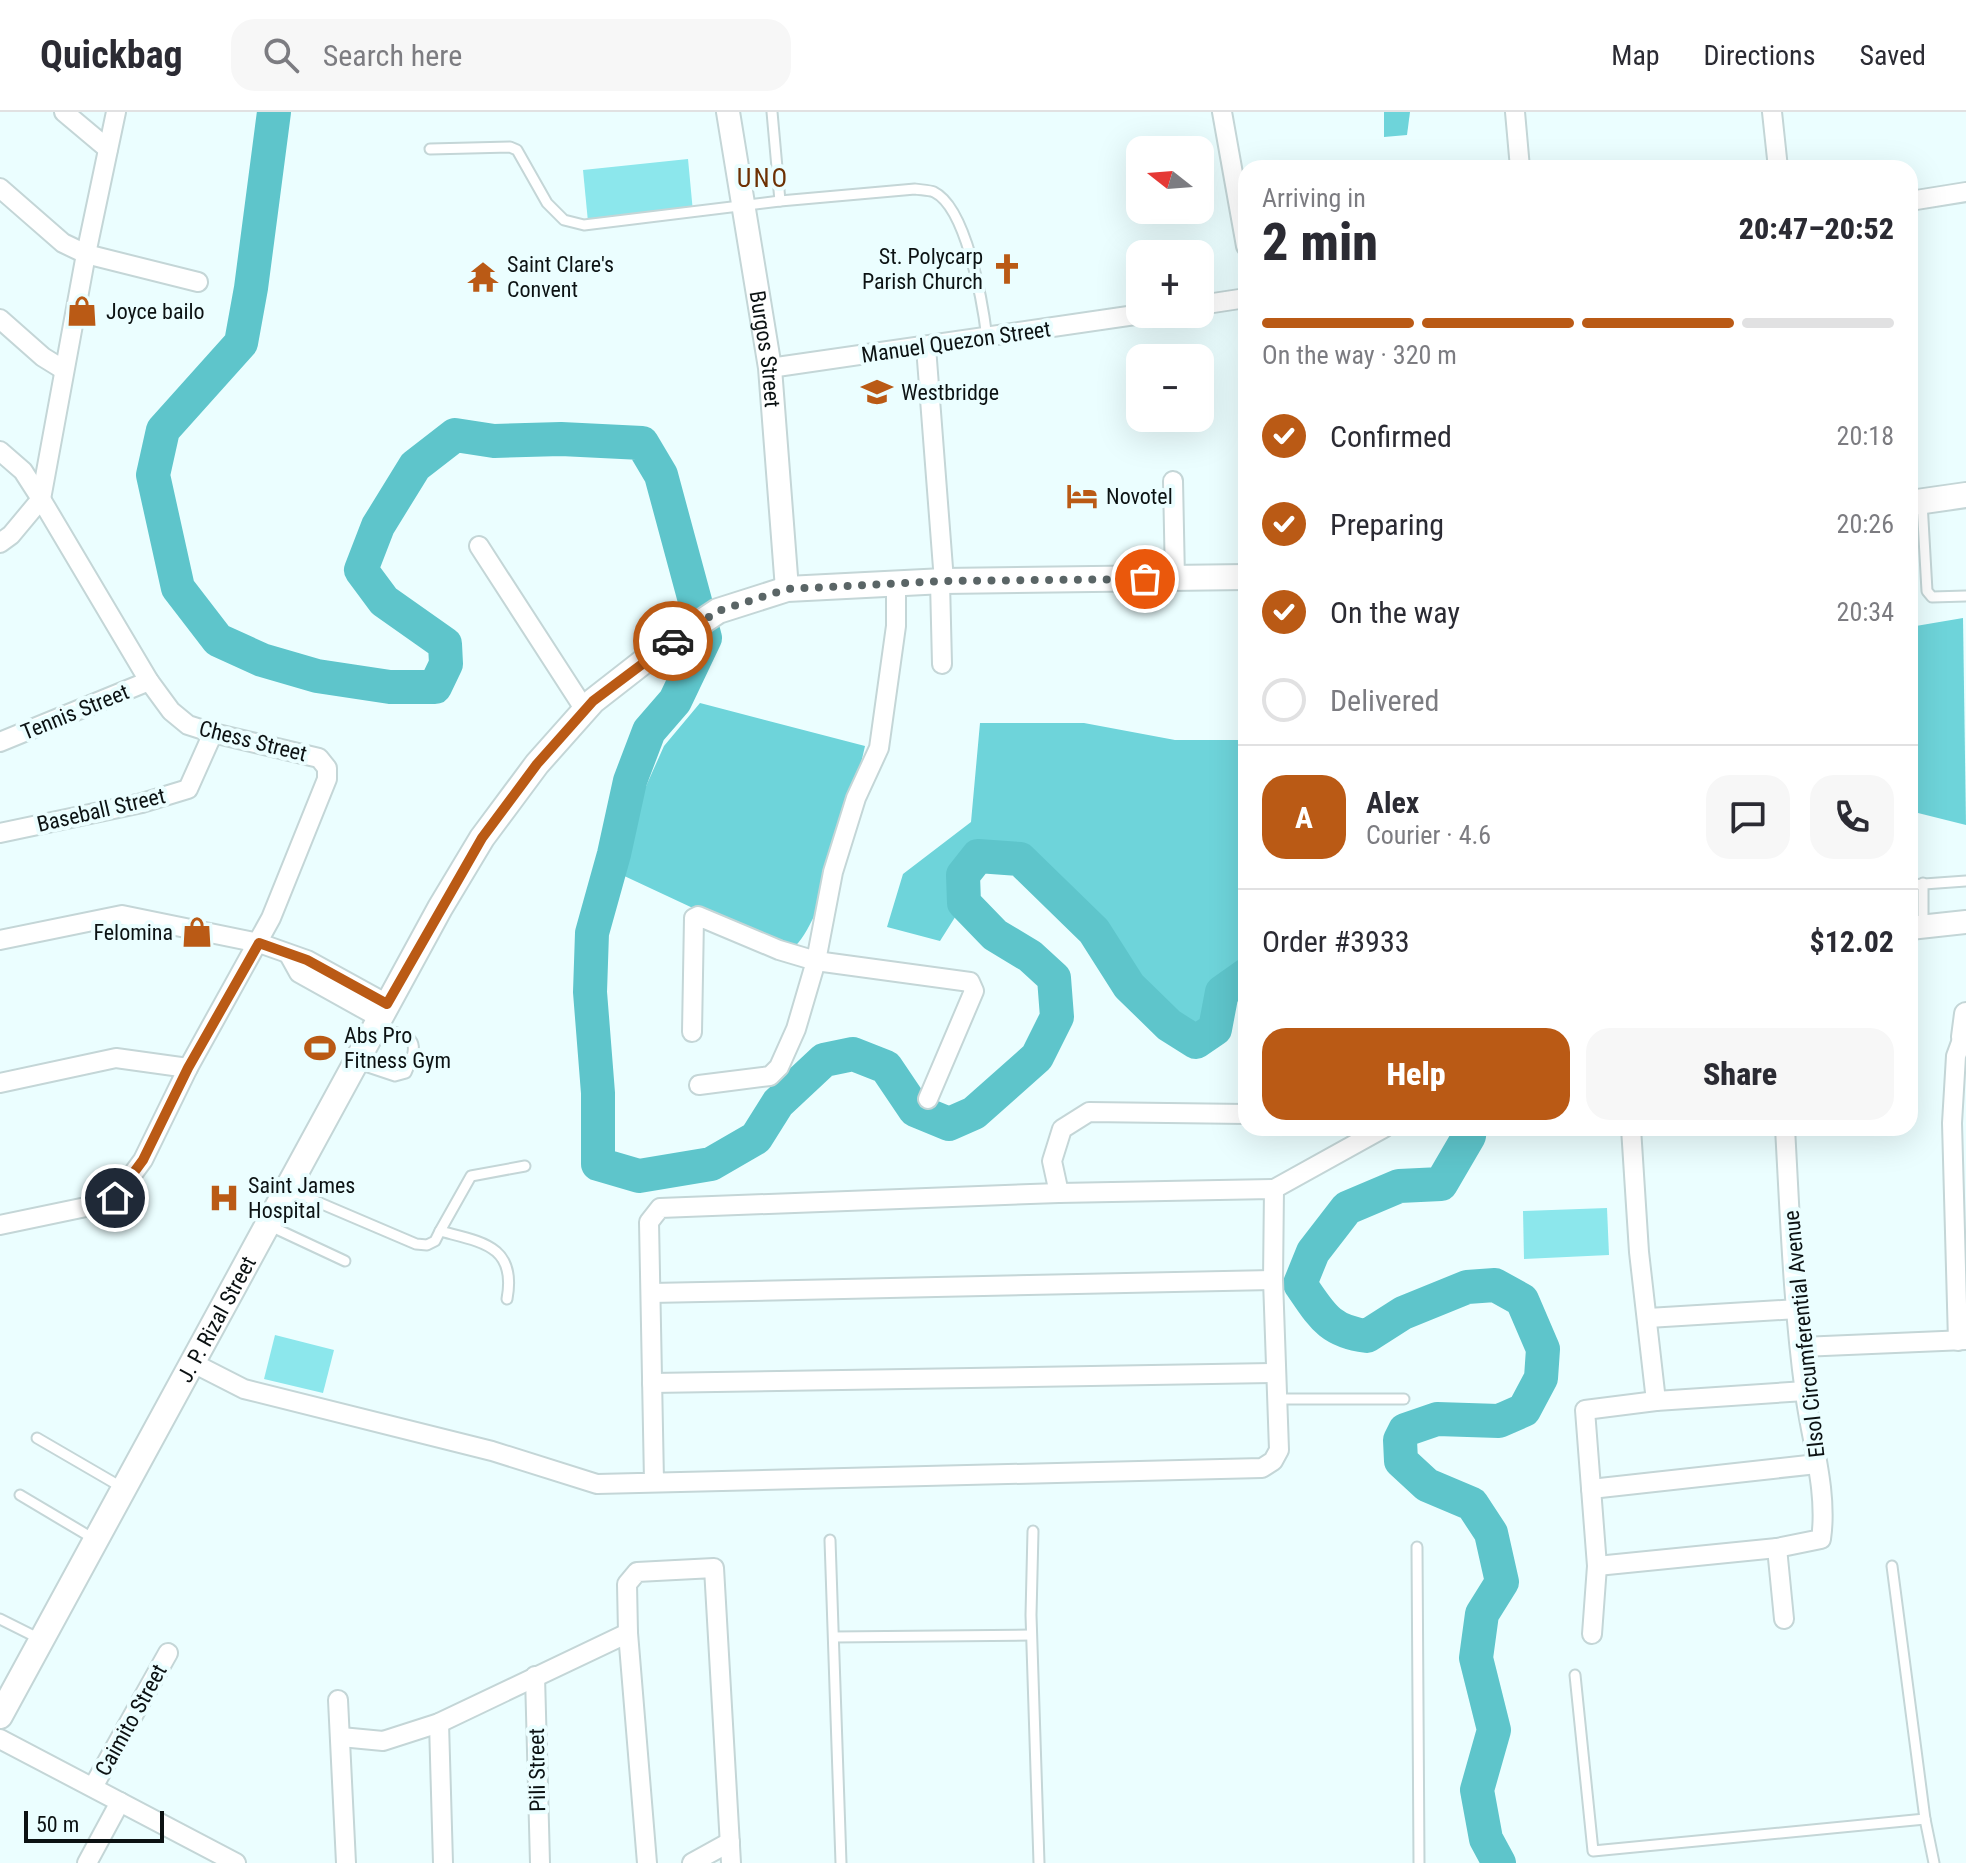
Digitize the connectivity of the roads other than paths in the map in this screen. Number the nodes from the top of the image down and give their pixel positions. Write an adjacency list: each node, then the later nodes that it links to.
1 (64, 112): 8 (street)
2 (116, 112): 8 (street)
3 (728, 112): 17 (street, Burgos Street)
4 (772, 112): 15 (lane)
5 (1222, 112): 16 (street)
6 (1515, 112): 10 (street)
7 (1772, 112): 11 (street)
8 (108, 149): 18 (street)
9 (430, 149): 17 (lane)
10 (1519, 160)
11 (1777, 160)
12 (0, 188): 18 (street)
13 (1966, 192): 14 (street)
14 (1918, 200)
15 (780, 201): 17 (lane); 24 (lane)
16 (1238, 201)
17 (743, 205): 26 (street, Burgos Street)
18 (86, 254): 19 (street); 27 (street)
19 (198, 282)
20 (1238, 299): 21 (street)
21 (1214, 303)
22 (1126, 317): 24 (street, Manuel Quezon Street)
23 (0, 319): 27 (street)
24 (987, 339): 25 (street, Manuel Quezon Street)
25 (926, 347): 26 (street, Manuel Quezon Street); 38 (street)
26 (770, 368): 40 (street, Burgos Street)
27 (64, 370): 31 (street)
28 (0, 451): 31 (street, Chess Street)
29 (1173, 481): 37 (street)
30 (1966, 495): 32 (main road)
31 (41, 499): 34 (street); 43 (street, Chess Street)
32 (1918, 503)
33 (1918, 519): 41 (lane)
34 (0, 543)
35 (479, 546): 44 (street)
36 (1238, 577): 37 (main road, J. P. Rizal Street)
37 (1175, 579): 38 (main road, J. P. Rizal Street)
38 (942, 581): 39 (main road, J. P. Rizal Street); 42 (street)
39 (896, 584): 40 (main road, J. P. Rizal Street); 56 (street)
40 (787, 589): 44 (main road, J. P. Rizal Street)
41 (1966, 596)
42 (942, 664)
43 (149, 681): 45 (street, Chess Street); 46 (street, Tennis Street)
44 (585, 710): 57 (main road, J. P. Rizal Street)
45 (213, 733): 47 (street, Baseball Street); 55 (street, Chess Street)
46 (0, 742)
47 (0, 833)
48 (1966, 881): 49 (lane)
49 (1923, 883): 50 (lane); 51 (lane)
50 (1918, 884)
51 (1918, 920)
52 (1966, 922): 53 (street)
53 (1918, 927)
54 (0, 940): 55 (street)
55 (259, 943): 57 (street); 61 (street)
56 (816, 961): 59 (street); 63 (street); 64 (street)
57 (380, 1016): 60 (main road, J. P. Rizal Street); 60 (lane)
58 (1965, 1031): 82 (street)
59 (692, 1032)
60 (355, 1062): 70 (main road, J. P. Rizal Street)
61 (188, 1068): 62 (street); 73 (street)
62 (0, 1083)
63 (699, 1085)
64 (928, 1099)
65 (1238, 1114): 72 (street)
66 (1370, 1136): 71 (street)
67 (1632, 1136): 81 (street)
68 (1786, 1136): 80 (street, Elsol Circumferential Avenue)
69 (525, 1166): 75 (lane)
70 (287, 1189): 74 (main road, J. P. Rizal Street); 75 (lane)
71 (1274, 1189): 72 (street); 77 (street)
72 (1059, 1193): 78 (street)
73 (0, 1225)
74 (268, 1225): 76 (lane); 84 (main road, J. P. Rizal Street)
75 (440, 1231): 79 (lane)
76 (345, 1261)
77 (1273, 1280): 78 (street); 85 (street)
78 (651, 1293): 86 (street)
79 (507, 1299)
80 (1797, 1309): 81 (street); 83 (street, Elsol Circumferential Avenue)
81 (1648, 1318): 90 (street)
82 (1962, 1341): 83 (street)
83 (1801, 1347): 87 (street, Elsol Circumferential Avenue)
84 (193, 1363): 93 (street); 94 (main road, J. P. Rizal Street)
85 (1276, 1373): 86 (street); 88 (street)
86 (652, 1383): 93 (street)
87 (1805, 1391): 90 (street); 92 (street, Elsol Circumferential Avenue)
88 (1277, 1399): 89 (lane); 93 (street)
89 (1404, 1399)
90 (1656, 1401): 95 (street)
91 (37, 1438): 94 (lane)
92 (1817, 1464): 95 (street); 101 (street, Elsol Circumferential Avenue)
93 (654, 1481)
94 (123, 1488): 98 (main road, J. P. Rizal Street)
95 (1591, 1489): 102 (street)
96 (20, 1495): 98 (lane)
97 (1033, 1531): 108 (lane)
98 (94, 1539): 110 (main road, J. P. Rizal Street)
99 (830, 1540): 109 (lane)
100 (1417, 1547): 133 (lane)
101 (1777, 1548): 102 (street); 105 (street)
102 (1597, 1566): 107 (street)
103 (1892, 1566): 121 (lane)
104 (0, 1619): 110 (lane)
105 (1784, 1619)
106 (628, 1633): 113 (street); 122 (street); 128 (street)
107 (1592, 1634)
108 (1031, 1635): 109 (lane); 132 (lane)
109 (834, 1637): 131 (lane)
110 (42, 1640): 115 (main road, J. P. Rizal Street)
111 (168, 1653): 119 (street, Caimito Street)
112 (1575, 1675): 121 (lane)
113 (535, 1676): 116 (street); 127 (street, Pili Street)
114 (338, 1700): 117 (street)
115 (0, 1716)
116 (439, 1723): 117 (street); 126 (street)
117 (341, 1737): 125 (street)
118 (0, 1739): 119 (street)
119 (93, 1787): 120 (street)
120 (120, 1802): 123 (street); 124 (street)
121 (1925, 1819): 134 (lane)
122 (730, 1842): 129 (street); 130 (street)
123 (87, 1863)
124 (236, 1863)
125 (346, 1863)
126 (443, 1863)
127 (540, 1863)
128 (647, 1863)
129 (692, 1863)
130 (731, 1863)
131 (841, 1863)
132 (1039, 1863)
133 (1419, 1863)
134 (1934, 1863)

